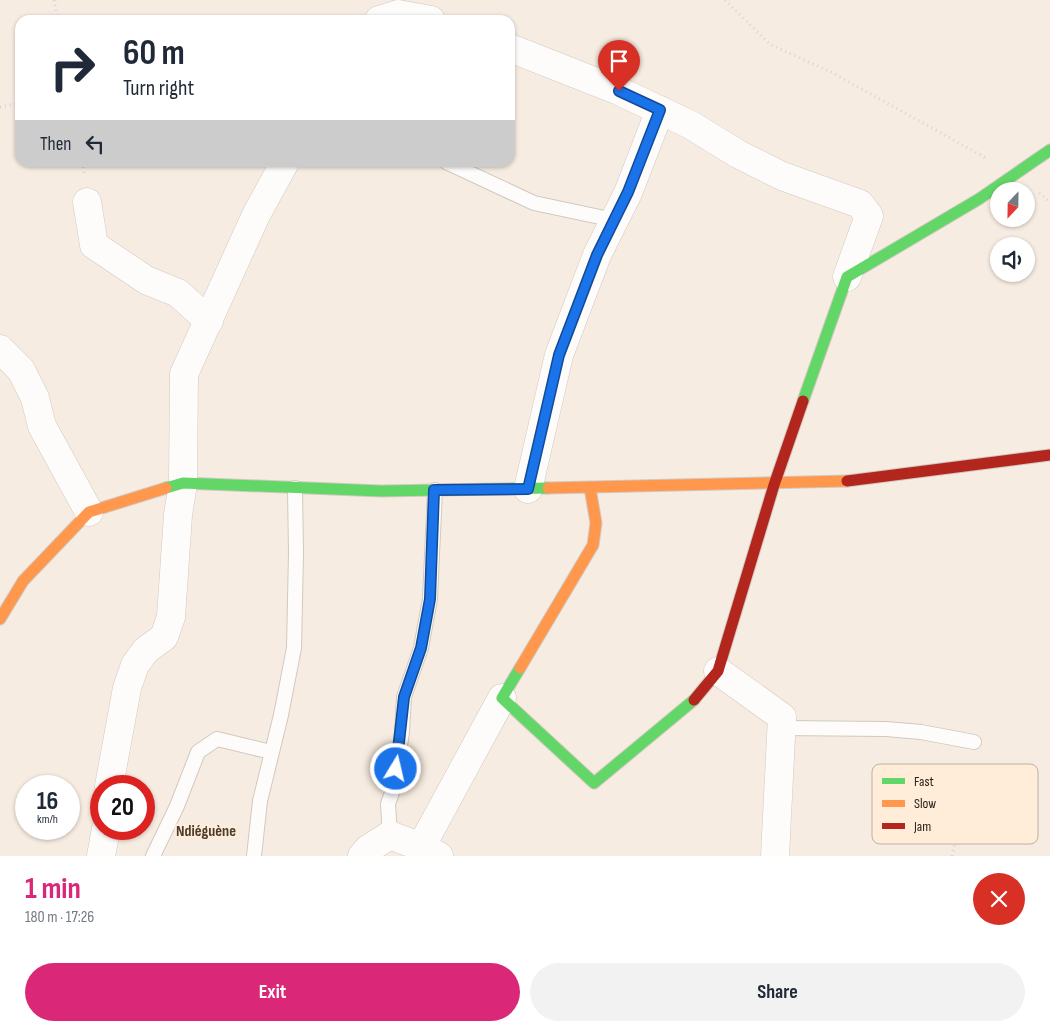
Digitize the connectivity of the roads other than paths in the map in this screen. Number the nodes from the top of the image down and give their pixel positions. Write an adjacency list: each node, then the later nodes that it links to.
1 (515, 50): 2 (street)
2 (660, 110): 7 (street); 8 (street)
3 (1050, 150): 8 (street)
4 (282, 167): 9 (street)
5 (457, 167): 7 (lane)
6 (87, 202): 9 (street)
7 (614, 220): 16 (street)
8 (846, 277): 13 (street)
9 (209, 321): 12 (street)
10 (0, 349): 18 (street)
11 (1050, 455): 13 (street)
12 (183, 484): 14 (street); 18 (street); 25 (street)
13 (774, 485): 15 (street); 20 (street)
14 (295, 488): 17 (street); 24 (lane)
15 (590, 488): 16 (street); 21 (street)
16 (528, 489): 17 (street)
17 (434, 490): 26 (lane)
18 (89, 512): 19 (street)
19 (0, 620)
20 (718, 671): 21 (street); 22 (street)
21 (502, 698): 28 (street)
22 (782, 728): 23 (lane); 33 (street)
23 (974, 742)
24 (271, 752): 30 (lane); 31 (lane)
25 (112, 775)
26 (390, 835): 28 (street); 32 (street)
27 (104, 840): 29 (street)
28 (430, 852)
29 (101, 856)
30 (153, 856)
31 (254, 856)
32 (362, 856)
33 (775, 856)

